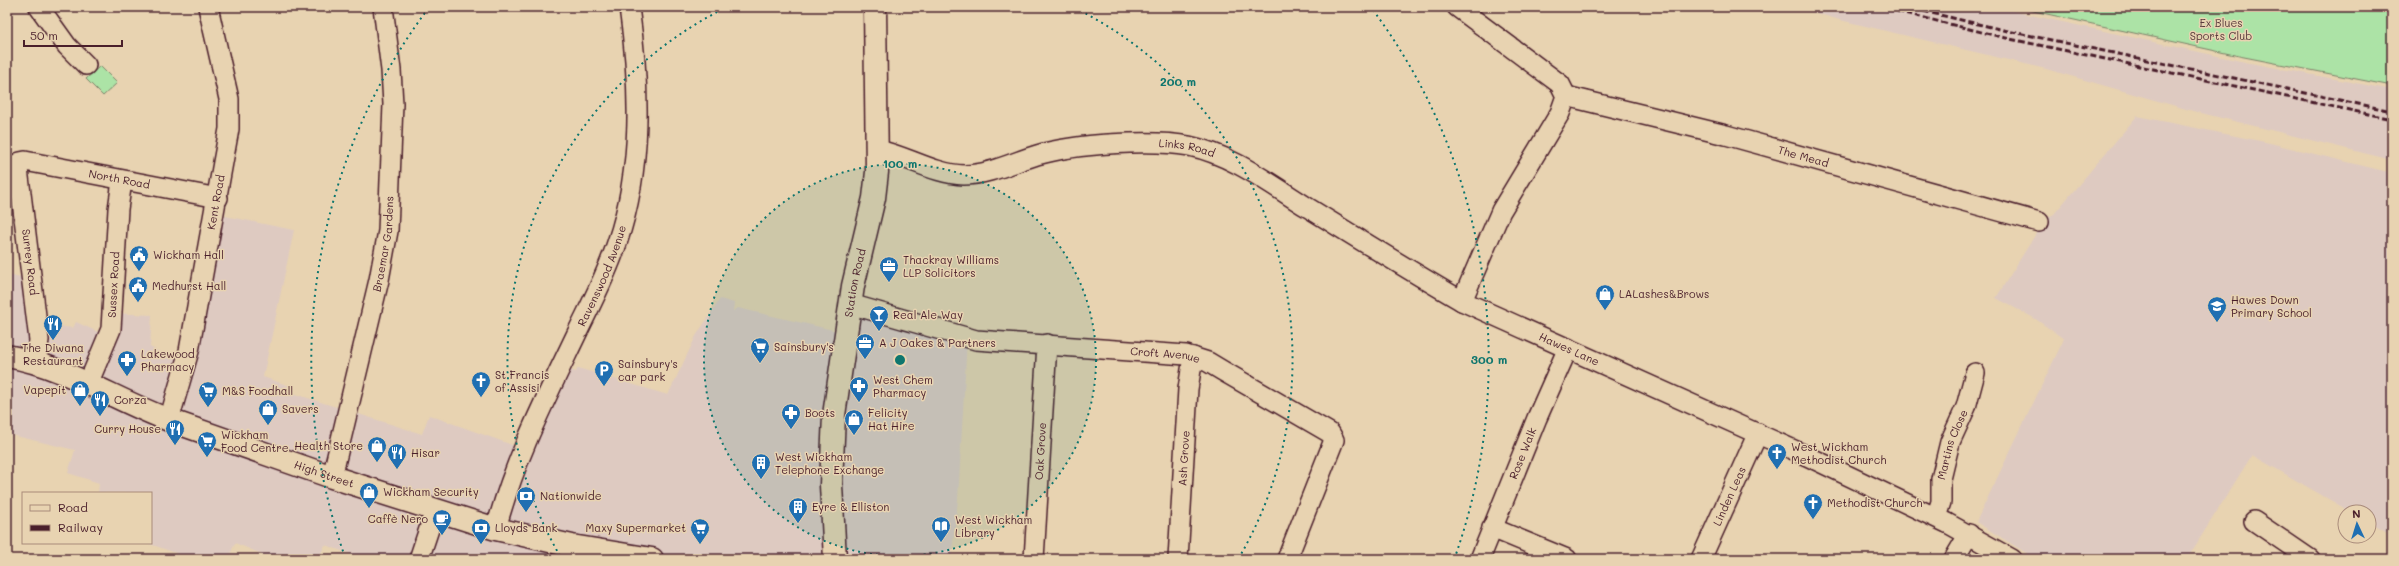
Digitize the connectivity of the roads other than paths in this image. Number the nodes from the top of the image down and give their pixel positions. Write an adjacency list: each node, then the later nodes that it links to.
1 (39, 7): 7 (street)
2 (208, 7): 12 (street, Kent Road)
3 (383, 7): 25 (street, Braemar Gardens)
4 (629, 7): 30 (street, Ravenswood Avenue)
5 (875, 7): 9 (main road, Station Road)
6 (1457, 7): 8 (street)
7 (86, 65)
8 (1566, 96): 13 (street, The Mead); 14 (street)
9 (878, 150): 14 (street, Links Road); 15 (main road, Station Road)
10 (20, 162): 11 (street, North Road); 20 (street, Surrey Road)
11 (122, 181): 12 (street, North Road); 22 (street, Sussex Road)
12 (218, 198): 23 (street, Kent Road)
13 (2039, 222)
14 (1462, 301): 17 (street, Hawes Lane)
15 (850, 304): 16 (street, Croft Avenue); 35 (main road, Station Road)
16 (1047, 344): 19 (street, Croft Avenue); 36 (street, Oak Grove)
17 (1568, 348): 24 (street, Hawes Lane); 29 (street, Rose Walk)
18 (7, 356): 20 (main road, High Street)
19 (1193, 357): 37 (street, Ash Grove); 38 (street, Croft Avenue)
20 (36, 361): 22 (main road, High Street)
21 (1975, 372): 27 (street, Martins Close)
22 (88, 384): 23 (main road, High Street)
23 (169, 420): 25 (main road, High Street)
24 (1758, 434): 27 (street, Hawes Lane); 41 (street, Linden Leas)
25 (332, 477): 26 (main road, High Street)
26 (435, 511): 30 (main road, High Street); 33 (street)
27 (1936, 517): 31 (street, Hawes Lane)
28 (2254, 521): 44 (street)
29 (1492, 528): 39 (street, Rose Walk); 40 (street)
30 (496, 529): 32 (main road, High Street)
31 (1969, 534): 42 (street); 43 (street, Hawes Lane)
32 (627, 557): 34 (main road, High Street)
33 (419, 559)
34 (652, 559)
35 (834, 559)
36 (1034, 559)
37 (1178, 559)
38 (1287, 559)
39 (1480, 559)
40 (1567, 559)
41 (1701, 559)
42 (1954, 559)
43 (2012, 559)
44 (2310, 559)

